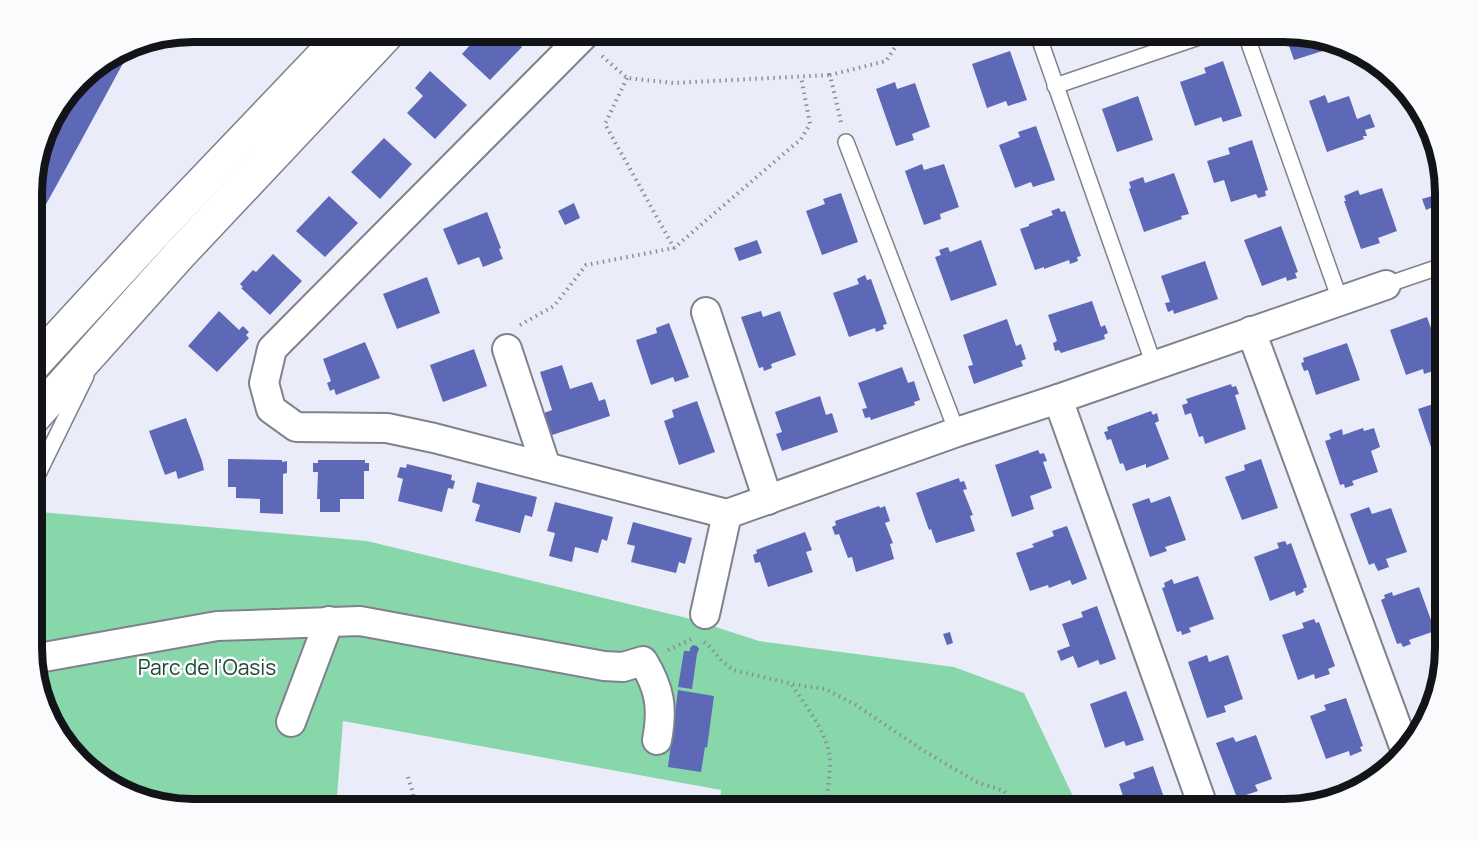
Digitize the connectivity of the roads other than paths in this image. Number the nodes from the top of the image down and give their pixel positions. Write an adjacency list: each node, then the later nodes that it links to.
1 (336, 42): 16 (main road)
2 (380, 42): 14 (main road)
3 (577, 42): 22 (street)
4 (1040, 42): 7 (lane)
5 (1185, 42): 7 (lane)
6 (1249, 42): 11 (lane)
7 (1055, 86): 17 (lane)
8 (846, 142): 20 (lane)
9 (1435, 268): 10 (lane)
10 (1386, 285): 11 (street)
11 (1340, 300): 13 (street)
12 (706, 312): 23 (street)
13 (1251, 331): 17 (street); 30 (street)
14 (105, 336): 19 (main road); 21 (lane)
15 (507, 349): 22 (street)
16 (42, 355)
17 (1155, 365): 18 (street)
18 (1058, 399): 20 (street); 31 (street)
19 (42, 408)
20 (957, 432): 23 (street)
21 (42, 466)
22 (546, 467): 24 (street)
23 (768, 500): 24 (street)
24 (727, 514): 25 (street)
25 (705, 614)
26 (328, 621): 27 (street); 28 (street); 29 (street)
27 (42, 657)
28 (291, 722)
29 (657, 740)
30 (1402, 742)
31 (1200, 799)

